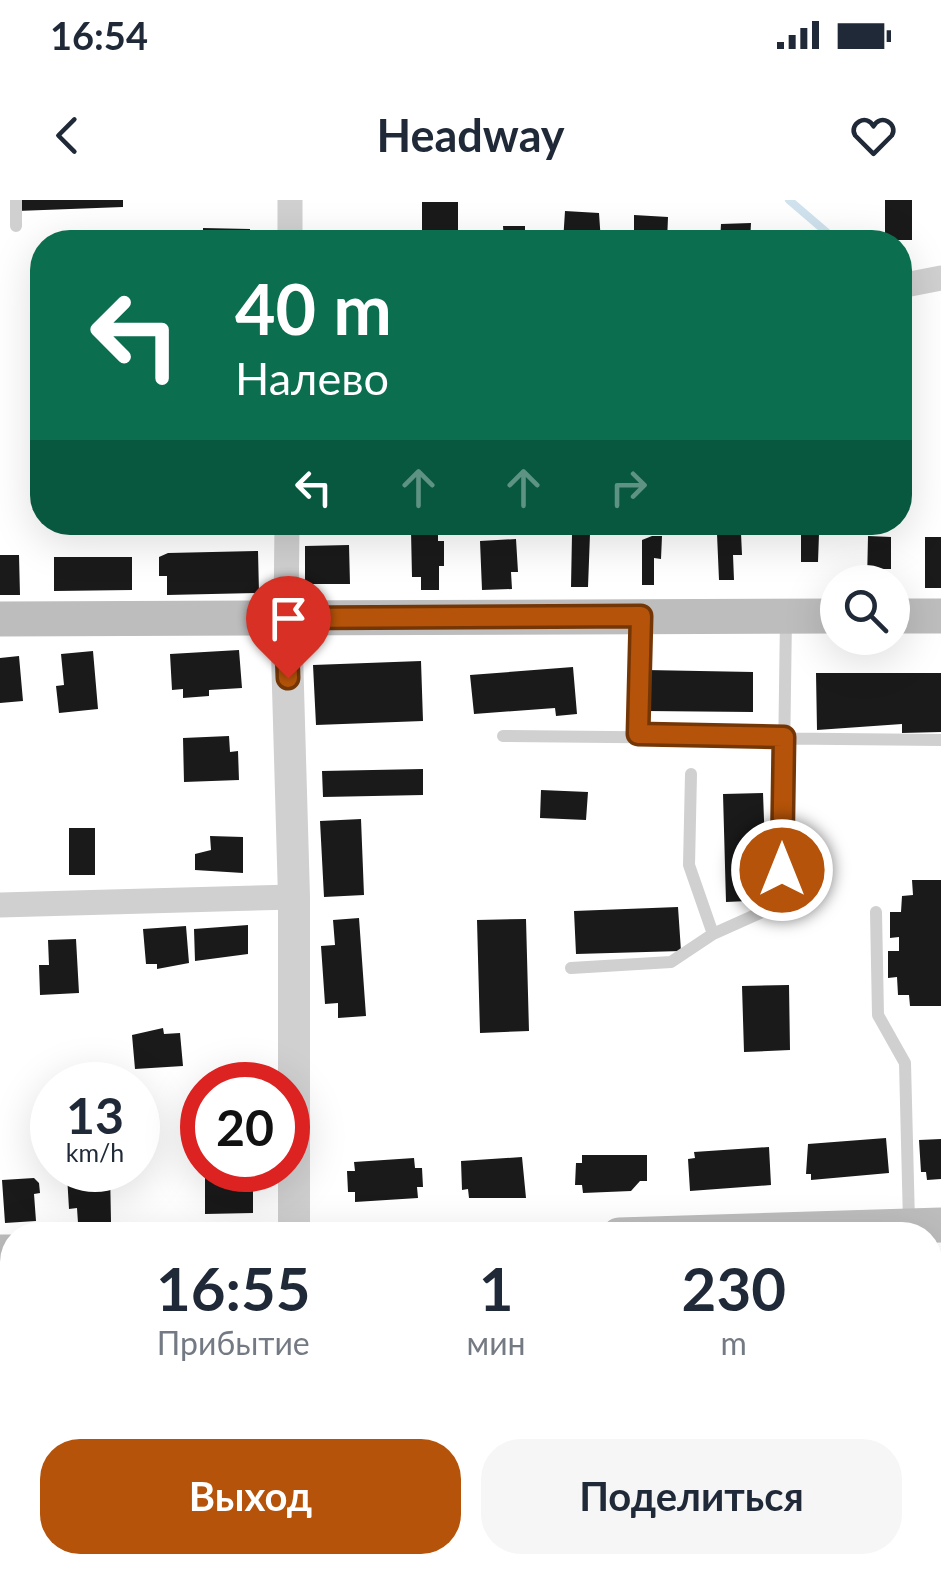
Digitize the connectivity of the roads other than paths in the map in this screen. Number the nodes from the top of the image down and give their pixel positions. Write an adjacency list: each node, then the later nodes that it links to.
1 (16, 200): 3 (lane)
2 (290, 200): 4 (street)
3 (16, 226)
4 (290, 230)
5 (941, 278): 6 (street)
6 (912, 284)
7 (287, 535): 13 (street)
8 (641, 616): 9 (main road); 13 (main road); 15 (lane)
9 (786, 616): 10 (main road); 17 (lane)
10 (820, 616)
11 (910, 616): 12 (main road)
12 (941, 616)
13 (286, 618): 14 (main road); 20 (street)
14 (0, 619)
15 (638, 734): 16 (lane); 17 (lane)
16 (503, 736)
17 (784, 737): 18 (lane); 23 (lane)
18 (941, 740)
19 (691, 774): 23 (lane)
20 (294, 896): 21 (street); 25 (street)
21 (0, 905)
22 (876, 912): 26 (lane)
23 (713, 934): 24 (lane)
24 (571, 968)
25 (294, 1222)
26 (925, 1222)

